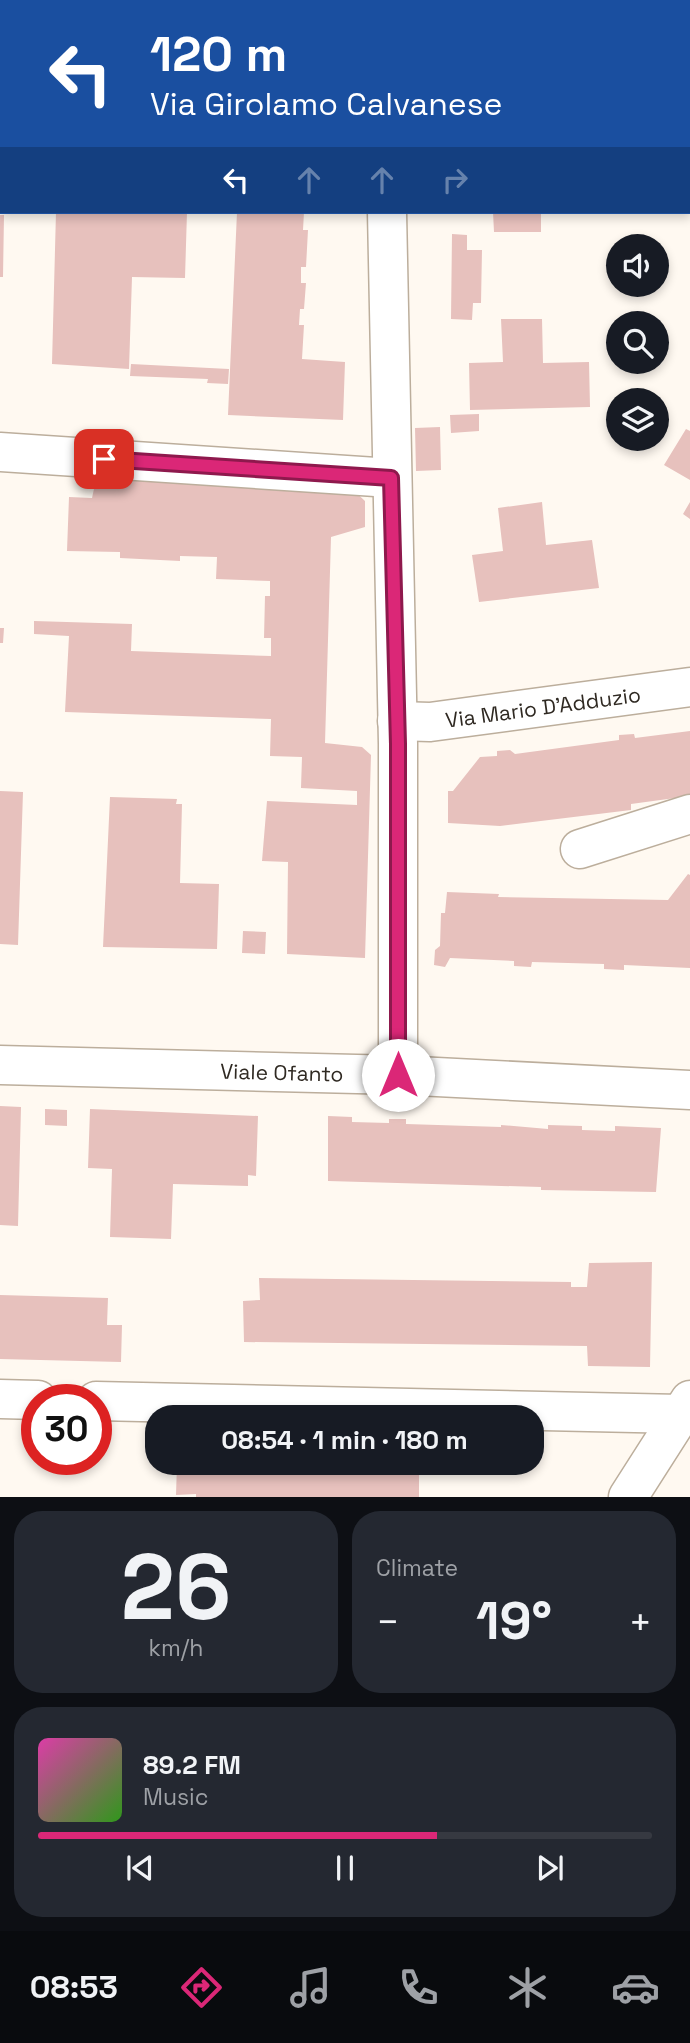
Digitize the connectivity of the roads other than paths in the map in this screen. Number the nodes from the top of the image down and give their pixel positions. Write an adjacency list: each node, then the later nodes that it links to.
1 (387, 214): 3 (street)
2 (0, 453): 3 (street)
3 (391, 478): 5 (street)
4 (690, 687): 5 (street, Via Mario D'Adduzio)
5 (397, 721): 9 (street)
6 (690, 814): 7 (street)
7 (580, 849)
8 (0, 1065): 9 (street, Viale Ofanto)
9 (398, 1075): 10 (street, Viale Ofanto)
10 (690, 1090)
11 (0, 1399): 12 (street)
12 (21, 1400)
13 (112, 1401): 14 (street)
14 (686, 1407): 15 (street)
15 (628, 1497)

